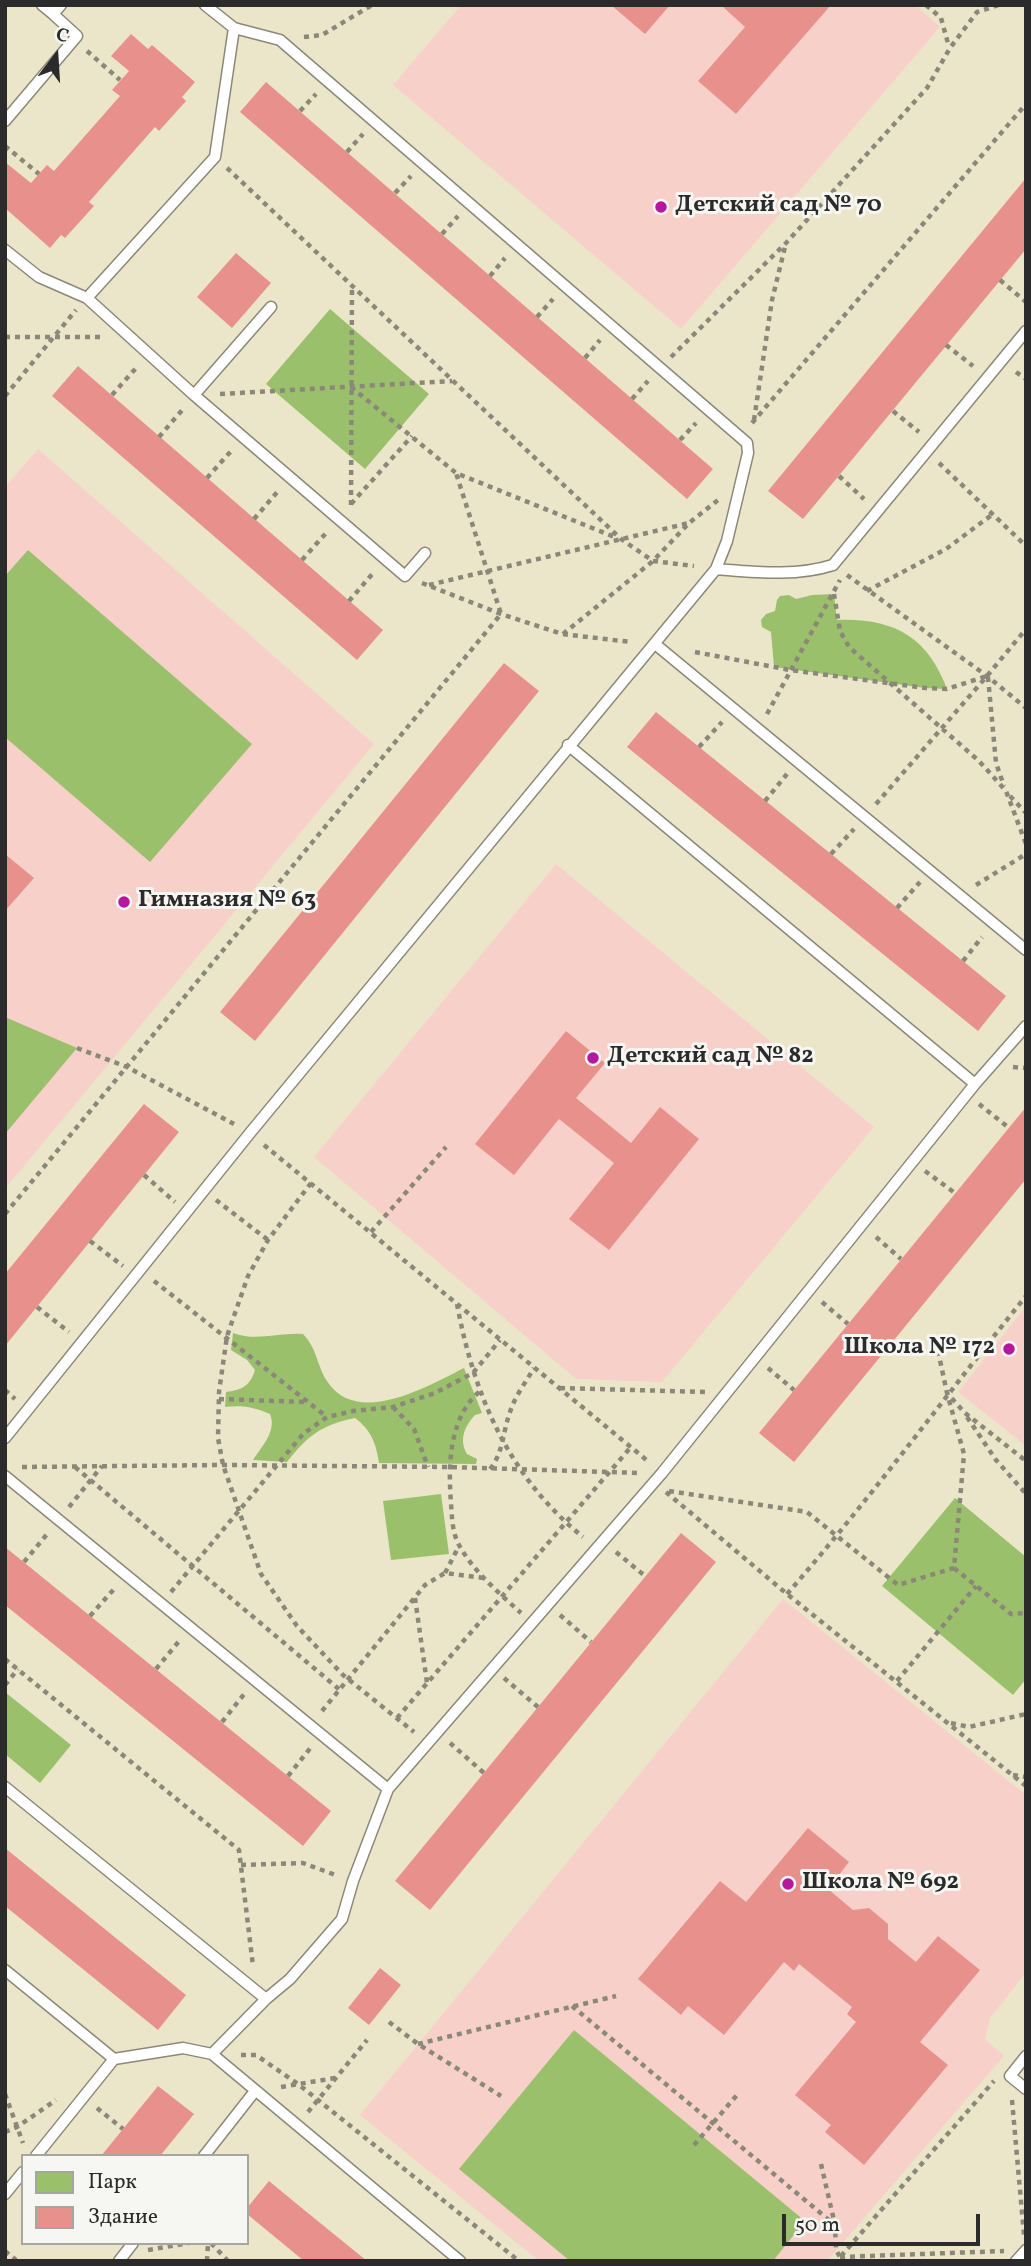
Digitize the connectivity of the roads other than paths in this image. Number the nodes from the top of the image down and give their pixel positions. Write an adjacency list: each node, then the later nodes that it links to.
1 (42, 5): 4 (lane)
2 (61, 5): 4 (lane)
3 (205, 5): 5 (lane)
4 (53, 14): 6 (lane)
5 (234, 28): 8 (lane); 13 (lane)
6 (5, 121)
7 (5, 250): 8 (lane)
8 (87, 298): 11 (lane)
9 (271, 307): 11 (lane)
10 (1026, 331): 13 (lane)
11 (194, 395): 12 (lane)
12 (425, 553)
13 (716, 569): 14 (lane)
14 (655, 645): 15 (lane); 16 (lane)
15 (568, 745): 18 (lane); 19 (lane)
16 (1026, 950)
17 (1026, 1026): 18 (lane)
18 (975, 1084): 22 (lane)
19 (5, 1438)
20 (5, 1476): 22 (lane)
21 (5, 1787): 24 (lane)
22 (388, 1789): 24 (lane)
23 (7, 1973): 27 (lane)
24 (266, 1999): 25 (lane)
25 (212, 2054): 27 (lane); 29 (lane)
26 (1026, 2056): 28 (lane)
27 (114, 2059): 30 (lane)
28 (1026, 2089)
29 (255, 2091): 31 (lane); 35 (lane)
30 (38, 2154)
31 (206, 2154)
32 (21, 2174): 33 (lane)
33 (5, 2194)
34 (1026, 2250): 36 (lane)
35 (460, 2261)
36 (1016, 2261)

